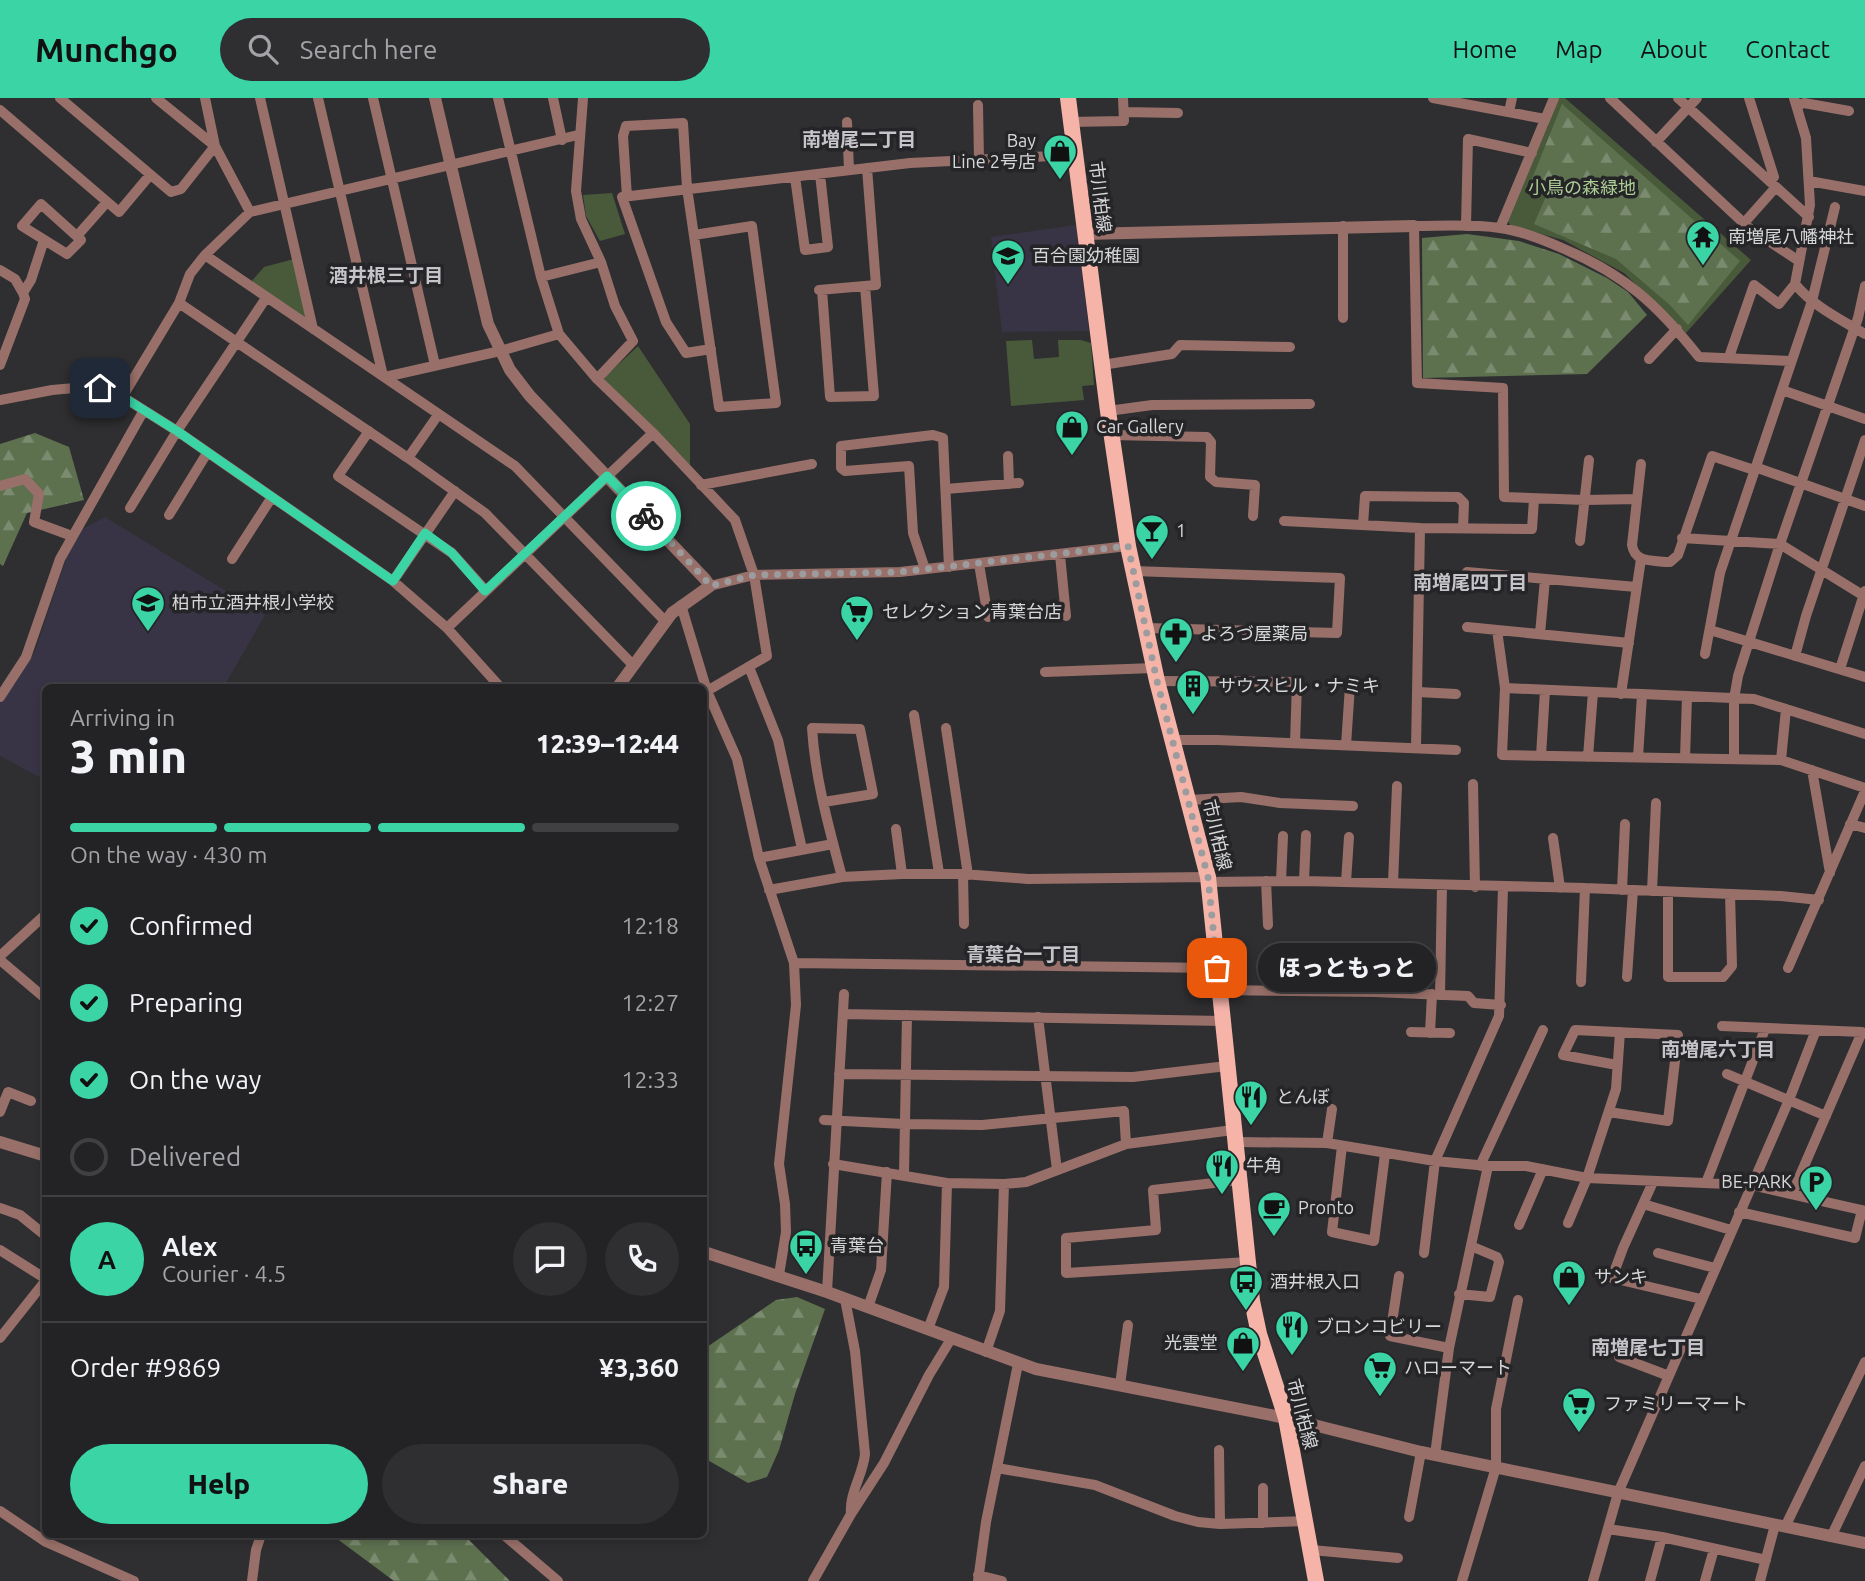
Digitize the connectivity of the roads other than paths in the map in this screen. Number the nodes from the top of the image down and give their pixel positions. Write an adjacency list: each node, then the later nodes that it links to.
1 (60, 98): 43 (street)
2 (156, 98): 34 (street)
3 (205, 98): 34 (street)
4 (260, 98): 53 (street)
5 (318, 98): 49 (street)
6 (373, 98): 45 (street)
7 (435, 98): 39 (street)
8 (498, 98): 35 (street)
9 (553, 98): 32 (street)
10 (583, 98): 31 (street)
11 (1068, 98): 30 (main road, 市川柏線)
12 (1123, 98): 25 (street)
13 (1433, 98): 26 (street)
14 (1512, 98): 26 (street)
15 (1554, 98): 28 (street)
16 (1610, 98): 33 (street)
17 (1678, 98): 22 (street)
18 (1697, 98): 22 (street)
19 (1749, 98): 47 (street)
20 (1795, 102): 24 (street); 46 (street)
21 (978, 105): 38 (street)
22 (1688, 108): 33 (street); 47 (street)
23 (0, 110): 52 (street)
24 (1849, 111)
25 (1124, 112): 27 (street); 30 (street)
26 (1508, 112): 28 (street)
27 (1178, 113)
28 (1545, 119): 36 (street)
29 (847, 122): 41 (street)
30 (1070, 122): 37 (main road, 市川柏線)
31 (578, 135): 32 (street); 68 (street)
32 (562, 140): 35 (street)
33 (1656, 142): 57 (street)
34 (215, 146): 43 (street); 55 (street)
35 (511, 152): 39 (street); 70 (street)
36 (1532, 153): 60 (street); 61 (street)
37 (1075, 155): 38 (street); 62 (main road, 市川柏線)
38 (979, 160): 40 (street)
39 (450, 165): 45 (street); 88 (street)
40 (867, 168): 41 (street); 72 (street)
41 (849, 170): 42 (street)
42 (820, 174): 44 (street); 44 (street)
43 (150, 175): 52 (street)
44 (795, 177): 48 (street)
45 (393, 178): 49 (street); 93 (street)
46 (1809, 181): 50 (street); 56 (street)
47 (1773, 184): 56 (street); 57 (street)
48 (687, 188): 51 (street); 51 (street); 63 (street)
49 (341, 191): 53 (street); 95 (street)
50 (1865, 191)
51 (627, 197): 87 (street)
52 (107, 202): 64 (street)
53 (286, 204): 55 (street); 80 (street)
54 (1835, 207): 76 (street)
55 (250, 212): 66 (street)
56 (1809, 217): 67 (street)
57 (1744, 223): 67 (street)
58 (1343, 226): 59 (street); 62 (street); 78 (street)
59 (1414, 226): 60 (street); 125 (street)
60 (1466, 226): 61 (street)
61 (1500, 228): 81 (street)
62 (1085, 234): 94 (main road, 市川柏線)
63 (694, 235): 87 (street); 87 (street)
64 (77, 236): 65 (street); 65 (street)
65 (44, 240): 74 (street)
66 (205, 255): 75 (street); 77 (street)
67 (1799, 261): 71 (street)
68 (601, 262): 70 (street); 96 (street)
69 (0, 270): 74 (street)
70 (541, 277): 82 (street)
71 (1796, 284): 76 (street); 89 (street)
72 (864, 286): 72 (street)
73 (1865, 286): 79 (street)
74 (23, 293): 84 (street)
75 (267, 298): 80 (street); 85 (street)
76 (1812, 301): 79 (street); 91 (street)
77 (179, 303): 85 (street); 98 (street)
78 (1343, 317)
79 (1854, 327): 83 (street); 101 (street)
80 (313, 329): 95 (street)
81 (1677, 330): 89 (street); 90 (street)
82 (559, 334): 88 (street); 96 (street)
83 (1865, 334)
84 (5, 336): 92 (street)
85 (236, 341): 106 (street); 107 (street)
86 (1290, 346): 94 (street)
87 (711, 349)
88 (500, 351): 93 (street); 118 (street)
89 (1729, 357): 91 (street)
90 (1649, 359)
91 (1791, 361): 97 (street)
92 (0, 365)
93 (435, 365): 95 (street)
94 (1102, 365): 103 (main road, 市川柏線)
95 (384, 377): 104 (street)
96 (597, 379): 108 (street)
97 (1782, 390): 101 (street); 117 (street)
98 (123, 396): 99 (street); 102 (street)
99 (0, 400)
100 (1310, 404): 103 (street)
101 (1827, 406): 105 (street); 119 (street)
102 (144, 410): 106 (street); 139 (street)
103 (1108, 411): 109 (main road, 市川柏線)
104 (438, 415): 113 (street); 133 (street)
105 (1865, 419)
106 (177, 431): 111 (street); 130 (street)
107 (369, 431): 113 (street); 138 (street)
108 (653, 433): 118 (street); 120 (street)
109 (1111, 435): 132 (street); 144 (main road, 市川柏線)
110 (1865, 440): 127 (street)
111 (207, 453): 124 (street); 131 (street)
112 (1008, 456): 122 (street)
113 (408, 458): 123 (street)
114 (1589, 460): 128 (street)
115 (812, 464): 120 (street)
116 (1641, 464): 126 (street)
117 (1755, 468): 119 (street); 140 (street); 142 (street)
118 (607, 476): 133 (street); 158 (street)
119 (1801, 483): 127 (street); 143 (street)
120 (701, 485): 155 (street)
121 (0, 486): 139 (street)
122 (946, 489): 150 (street); 151 (street)
123 (454, 491): 138 (street); 145 (street)
124 (272, 497): 147 (street); 157 (street)
125 (1534, 499): 128 (street); 137 (street)
126 (1637, 499): 128 (street); 148 (street)
127 (1845, 499): 129 (street); 152 (street)
128 (1585, 500): 141 (street)
129 (1865, 506)
130 (130, 508)
131 (169, 515)
132 (1253, 516)
133 (565, 518): 145 (street); 165 (street)
134 (1284, 521): 135 (street)
135 (1363, 525): 136 (street); 137 (street)
136 (1420, 527): 137 (street); 189 (street)
137 (1463, 528)
138 (425, 533): 157 (street); 160 (street)
139 (72, 536): 194 (street)
140 (1682, 538): 142 (street); 148 (street)
141 (1580, 541)
142 (1730, 542): 143 (street); 170 (street)
143 (1780, 544): 152 (street); 172 (street)
144 (1128, 546): 146 (street); 153 (main road, 市川柏線)
145 (524, 554): 160 (street); 176 (street)
146 (1060, 555): 149 (street); 163 (street)
147 (232, 559)
148 (1641, 559): 159 (street)
149 (979, 564): 150 (street); 164 (street)
150 (949, 567): 151 (street)
151 (925, 569): 155 (street)
152 (1821, 570): 161 (street); 175 (street)
153 (1133, 571): 168 (main road, 市川柏線); 168 (street)
154 (1467, 572): 156 (street)
155 (754, 575): 158 (street); 177 (street)
156 (1545, 579): 159 (street); 171 (street)
157 (393, 581): 167 (street)
158 (710, 586): 162 (street)
159 (1636, 587): 173 (street)
160 (485, 591): 167 (street)
161 (1864, 594): 178 (street)
162 (681, 605): 165 (street); 184 (street)
163 (1066, 616)
164 (988, 617)
165 (665, 621): 176 (street)
166 (1467, 627): 169 (street)
167 (447, 628): 182 (street)
168 (1146, 628): 180 (main road, 市川柏線)
169 (1497, 630): 171 (street); 186 (street)
170 (1710, 631): 172 (street); 174 (street)
171 (1540, 634): 173 (street)
172 (1748, 642): 175 (street); 196 (street)
173 (1629, 643): 192 (street)
174 (1704, 654)
175 (1795, 656): 178 (street)
176 (633, 665): 183 (street)
177 (748, 667): 188 (street); 229 (street)
178 (1840, 669): 181 (street)
179 (1045, 672): 180 (street)
180 (1156, 675): 201 (main road, 市川柏線); 202 (street)
181 (1865, 677)
182 (497, 684)
183 (620, 684)
184 (705, 684)
185 (1350, 686): 203 (street)
186 (1505, 688): 187 (street); 206 (street)
187 (1545, 690): 190 (street); 206 (street)
188 (707, 691): 230 (street)
189 (1418, 692): 191 (street); 204 (street)
190 (1593, 692): 192 (street); 207 (street)
191 (1457, 694)
192 (1621, 694): 193 (street)
193 (1642, 695): 195 (street); 208 (street)
194 (0, 697)
195 (1687, 697): 196 (street); 209 (street)
196 (1734, 699): 197 (street); 210 (street)
197 (1786, 709): 200 (street); 211 (street)
198 (914, 715): 231 (street)
199 (946, 728): 234 (street)
200 (1865, 734)
201 (1173, 740): 202 (street); 216 (main road, 市川柏線)
202 (1295, 743): 203 (street)
203 (1346, 745): 204 (street)
204 (1416, 748): 205 (street)
205 (1457, 750)
206 (1541, 756): 207 (street)
207 (1588, 757): 208 (street)
208 (1638, 757): 209 (street)
209 (1685, 758): 210 (street)
210 (1734, 759): 211 (street)
211 (1781, 760): 212 (street)
212 (1812, 770): 215 (street); 232 (street)
213 (1472, 784): 243 (street)
214 (1397, 786): 241 (street)
215 (1865, 790): 221 (street)
216 (1189, 800): 219 (street); 236 (main road, 市川柏線)
217 (824, 802): 217 (street); 228 (street)
218 (1656, 803): 249 (street)
219 (1353, 806)
220 (1625, 824): 248 (street)
221 (1850, 824): 222 (street); 232 (street)
222 (1865, 828)
223 (897, 829): 233 (street)
224 (1306, 835): 239 (street)
225 (1283, 836): 238 (street)
226 (1349, 837): 240 (street)
227 (1553, 838): 245 (street)
228 (833, 844): 229 (street); 235 (street)
229 (802, 849): 230 (street)
230 (760, 858): 247 (street)
231 (939, 873): 233 (street); 234 (street)
232 (1830, 873): 252 (street)
233 (902, 874): 235 (street)
234 (966, 874): 236 (street); 254 (street)
235 (842, 877): 247 (street)
236 (1208, 879): 237 (street); 258 (main road, 市川柏線)
237 (1266, 881): 238 (street); 255 (street)
238 (1281, 881): 239 (street)
239 (1304, 881): 240 (street)
240 (1346, 882): 241 (street)
241 (1393, 883): 242 (street)
242 (1442, 885): 243 (street); 265 (street)
243 (1475, 887): 244 (street)
244 (1503, 888): 245 (street); 266 (street)
245 (1560, 888): 246 (street)
246 (1585, 888): 248 (street); 261 (street)
247 (769, 890): 257 (street)
248 (1628, 890): 249 (street); 260 (street)
249 (1653, 891): 250 (street)
250 (1668, 892): 251 (street); 251 (street)
251 (1730, 894): 252 (street)
252 (1819, 900): 259 (street)
253 (42, 918): 256 (street)
254 (964, 924)
255 (1268, 925)
256 (0, 958): 263 (street)
257 (794, 963): 258 (street); 333 (street)
258 (1217, 968): 262 (main road, 市川柏線)
259 (1788, 968)
260 (1628, 977)
261 (1581, 982)
262 (1219, 990): 265 (street); 270 (main road, 市川柏線)
263 (42, 995)
264 (844, 995): 267 (street)
265 (1436, 995): 266 (street); 276 (street)
266 (1501, 1005): 303 (street)
267 (843, 1014): 268 (street); 282 (street)
268 (906, 1014): 269 (street); 283 (street)
269 (1038, 1017): 270 (street); 284 (street)
270 (1223, 1021): 281 (main road, 市川柏線)
271 (1723, 1026): 272 (street)
272 (1765, 1029): 274 (street); 286 (street)
273 (1543, 1030): 305 (street)
274 (1816, 1030): 279 (street); 287 (street)
275 (1411, 1032): 276 (street)
276 (1430, 1032): 278 (street)
277 (1620, 1032): 280 (street); 280 (street); 291 (street)
278 (1450, 1033)
279 (1862, 1042): 292 (street)
280 (1617, 1065): 291 (street)
281 (1227, 1066): 284 (street); 296 (main road, 市川柏線)
282 (839, 1074): 283 (street); 294 (street)
283 (906, 1074): 284 (street); 295 (street)
284 (1045, 1074): 293 (street)
285 (1727, 1074): 286 (street)
286 (1745, 1082): 287 (street); 314 (street)
287 (1789, 1100): 292 (street); 316 (street)
288 (31, 1101): 290 (street)
289 (1332, 1109): 298 (street)
290 (0, 1112)
291 (1609, 1112): 310 (street)
292 (1826, 1116): 317 (street)
293 (1051, 1117): 295 (street); 299 (street); 307 (street)
294 (830, 1120): 295 (street); 304 (street)
295 (904, 1124): 309 (street)
296 (1235, 1136): 298 (street); 299 (street); 311 (main road, 市川柏線)
297 (0, 1142): 302 (street)
298 (1327, 1143): 300 (street)
299 (1126, 1144): 307 (street)
300 (1342, 1146): 301 (street); 301 (street)
301 (1385, 1154): 303 (street)
302 (42, 1155)
303 (1435, 1161): 305 (street); 329 (street)
304 (834, 1164): 308 (street); 337 (street)
305 (1484, 1166): 306 (street); 326 (street)
306 (1543, 1169): 310 (street); 323 (street)
307 (1057, 1170): 315 (street)
308 (887, 1172): 309 (street); 342 (street)
309 (904, 1174): 312 (street)
310 (1587, 1178): 313 (street); 322 (street)
311 (1240, 1180): 331 (main road, 市川柏線); 331 (street)
312 (947, 1182): 315 (street); 344 (street)
313 (1653, 1182): 314 (street); 318 (street)
314 (1706, 1183): 316 (street)
315 (1003, 1184): 349 (street)
316 (1751, 1185): 317 (street); 321 (street)
317 (1792, 1194): 320 (street)
318 (1643, 1204): 324 (street); 340 (street)
319 (0, 1208): 325 (street)
320 (1863, 1211): 321 (street)
321 (1739, 1212): 324 (street)
322 (1568, 1223)
323 (1518, 1225)
324 (1731, 1230): 332 (street)
325 (42, 1233)
326 (1471, 1246): 338 (street); 338 (street)
327 (0, 1250): 334 (street)
328 (707, 1253): 333 (street)
329 (1424, 1253)
330 (1658, 1253): 332 (street)
331 (1248, 1262): 354 (main road, 市川柏線)
332 (1715, 1268): 340 (street)
333 (779, 1275): 337 (street)
334 (42, 1276)
335 (1399, 1276): 348 (street)
336 (42, 1284): 345 (street)
337 (827, 1292): 339 (street)
338 (1459, 1294): 348 (street)
339 (845, 1299): 342 (street); 363 (street)
340 (1702, 1299): 352 (street)
341 (1518, 1300): 358 (street)
342 (868, 1307): 344 (street)
343 (1128, 1325): 353 (street)
344 (928, 1329): 346 (street)
345 (0, 1338)
346 (951, 1339): 349 (street); 363 (street)
347 (1608, 1347): 352 (street)
348 (1449, 1348): 356 (street)
349 (986, 1352): 351 (street)
350 (1865, 1362): 368 (street)
351 (1018, 1364): 353 (street); 359 (street)
352 (1669, 1376): 361 (street)
353 (1120, 1385): 354 (street)
354 (1286, 1418): 356 (street); 365 (main road, 市川柏線)
355 (1219, 1450): 367 (street)
356 (1428, 1453): 358 (street); 364 (street)
357 (1865, 1466): 371 (street)
358 (1496, 1467): 361 (street); 386 (street)
359 (997, 1468): 367 (street); 379 (street)
360 (1263, 1488): 366 (street)
361 (1618, 1493): 368 (street); 369 (street)
362 (0, 1511): 380 (street)
363 (851, 1514): 383 (street)
364 (1409, 1517)
365 (1307, 1521): 366 (street); 376 (main road, 市川柏線)
366 (1263, 1523): 367 (street)
367 (1220, 1524)
368 (1780, 1526): 371 (street); 378 (street)
369 (1608, 1529): 370 (street); 387 (street)
370 (1662, 1537): 375 (street); 388 (street)
371 (1831, 1537): 374 (street)
372 (260, 1538): 381 (street)
373 (508, 1538): 382 (street)
374 (1865, 1543)
375 (1714, 1549): 378 (street); 389 (street)
376 (1312, 1550): 377 (street); 385 (main road, 市川柏線)
377 (1398, 1558)
378 (1766, 1560): 390 (street)
379 (978, 1578): 384 (street)
380 (134, 1581)
381 (252, 1581)
382 (558, 1581)
383 (813, 1581)
384 (1002, 1581)
385 (1317, 1581)
386 (1462, 1581)
387 (1593, 1581)
388 (1650, 1581)
389 (1705, 1581)
390 (1760, 1581)

